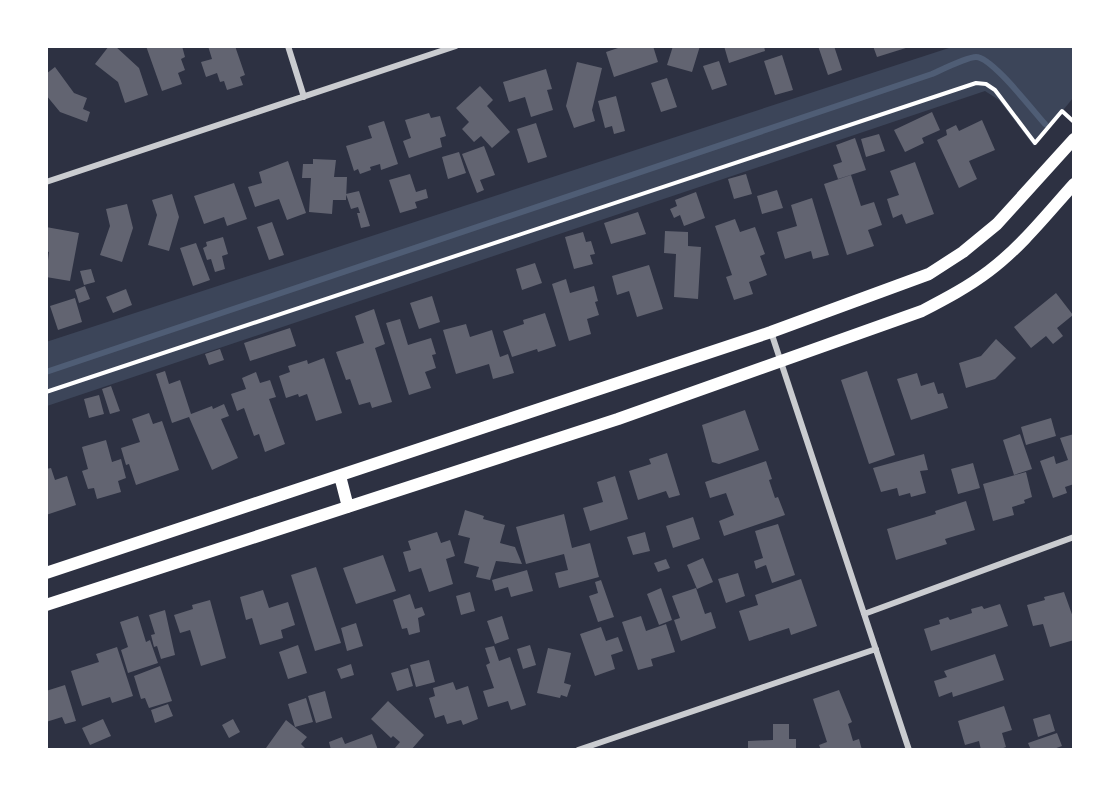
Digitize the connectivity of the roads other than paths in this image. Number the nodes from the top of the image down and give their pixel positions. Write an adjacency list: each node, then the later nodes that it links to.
1 (288, 46): 3 (street)
2 (456, 46): 3 (street)
3 (304, 97): 5 (street)
4 (1074, 139): 7 (main road)
5 (46, 182)
6 (1074, 184): 8 (main road)
7 (771, 332): 8 (street); 9 (main road)
8 (780, 361): 10 (main road); 14 (street)
9 (340, 476): 10 (main road); 12 (main road)
10 (348, 507): 13 (main road)
11 (1074, 537): 14 (street)
12 (46, 573)
13 (46, 605)
14 (864, 614): 15 (street)
15 (876, 649): 16 (street); 18 (street)
16 (586, 748): 17 (street)
17 (578, 750)
18 (909, 750)

